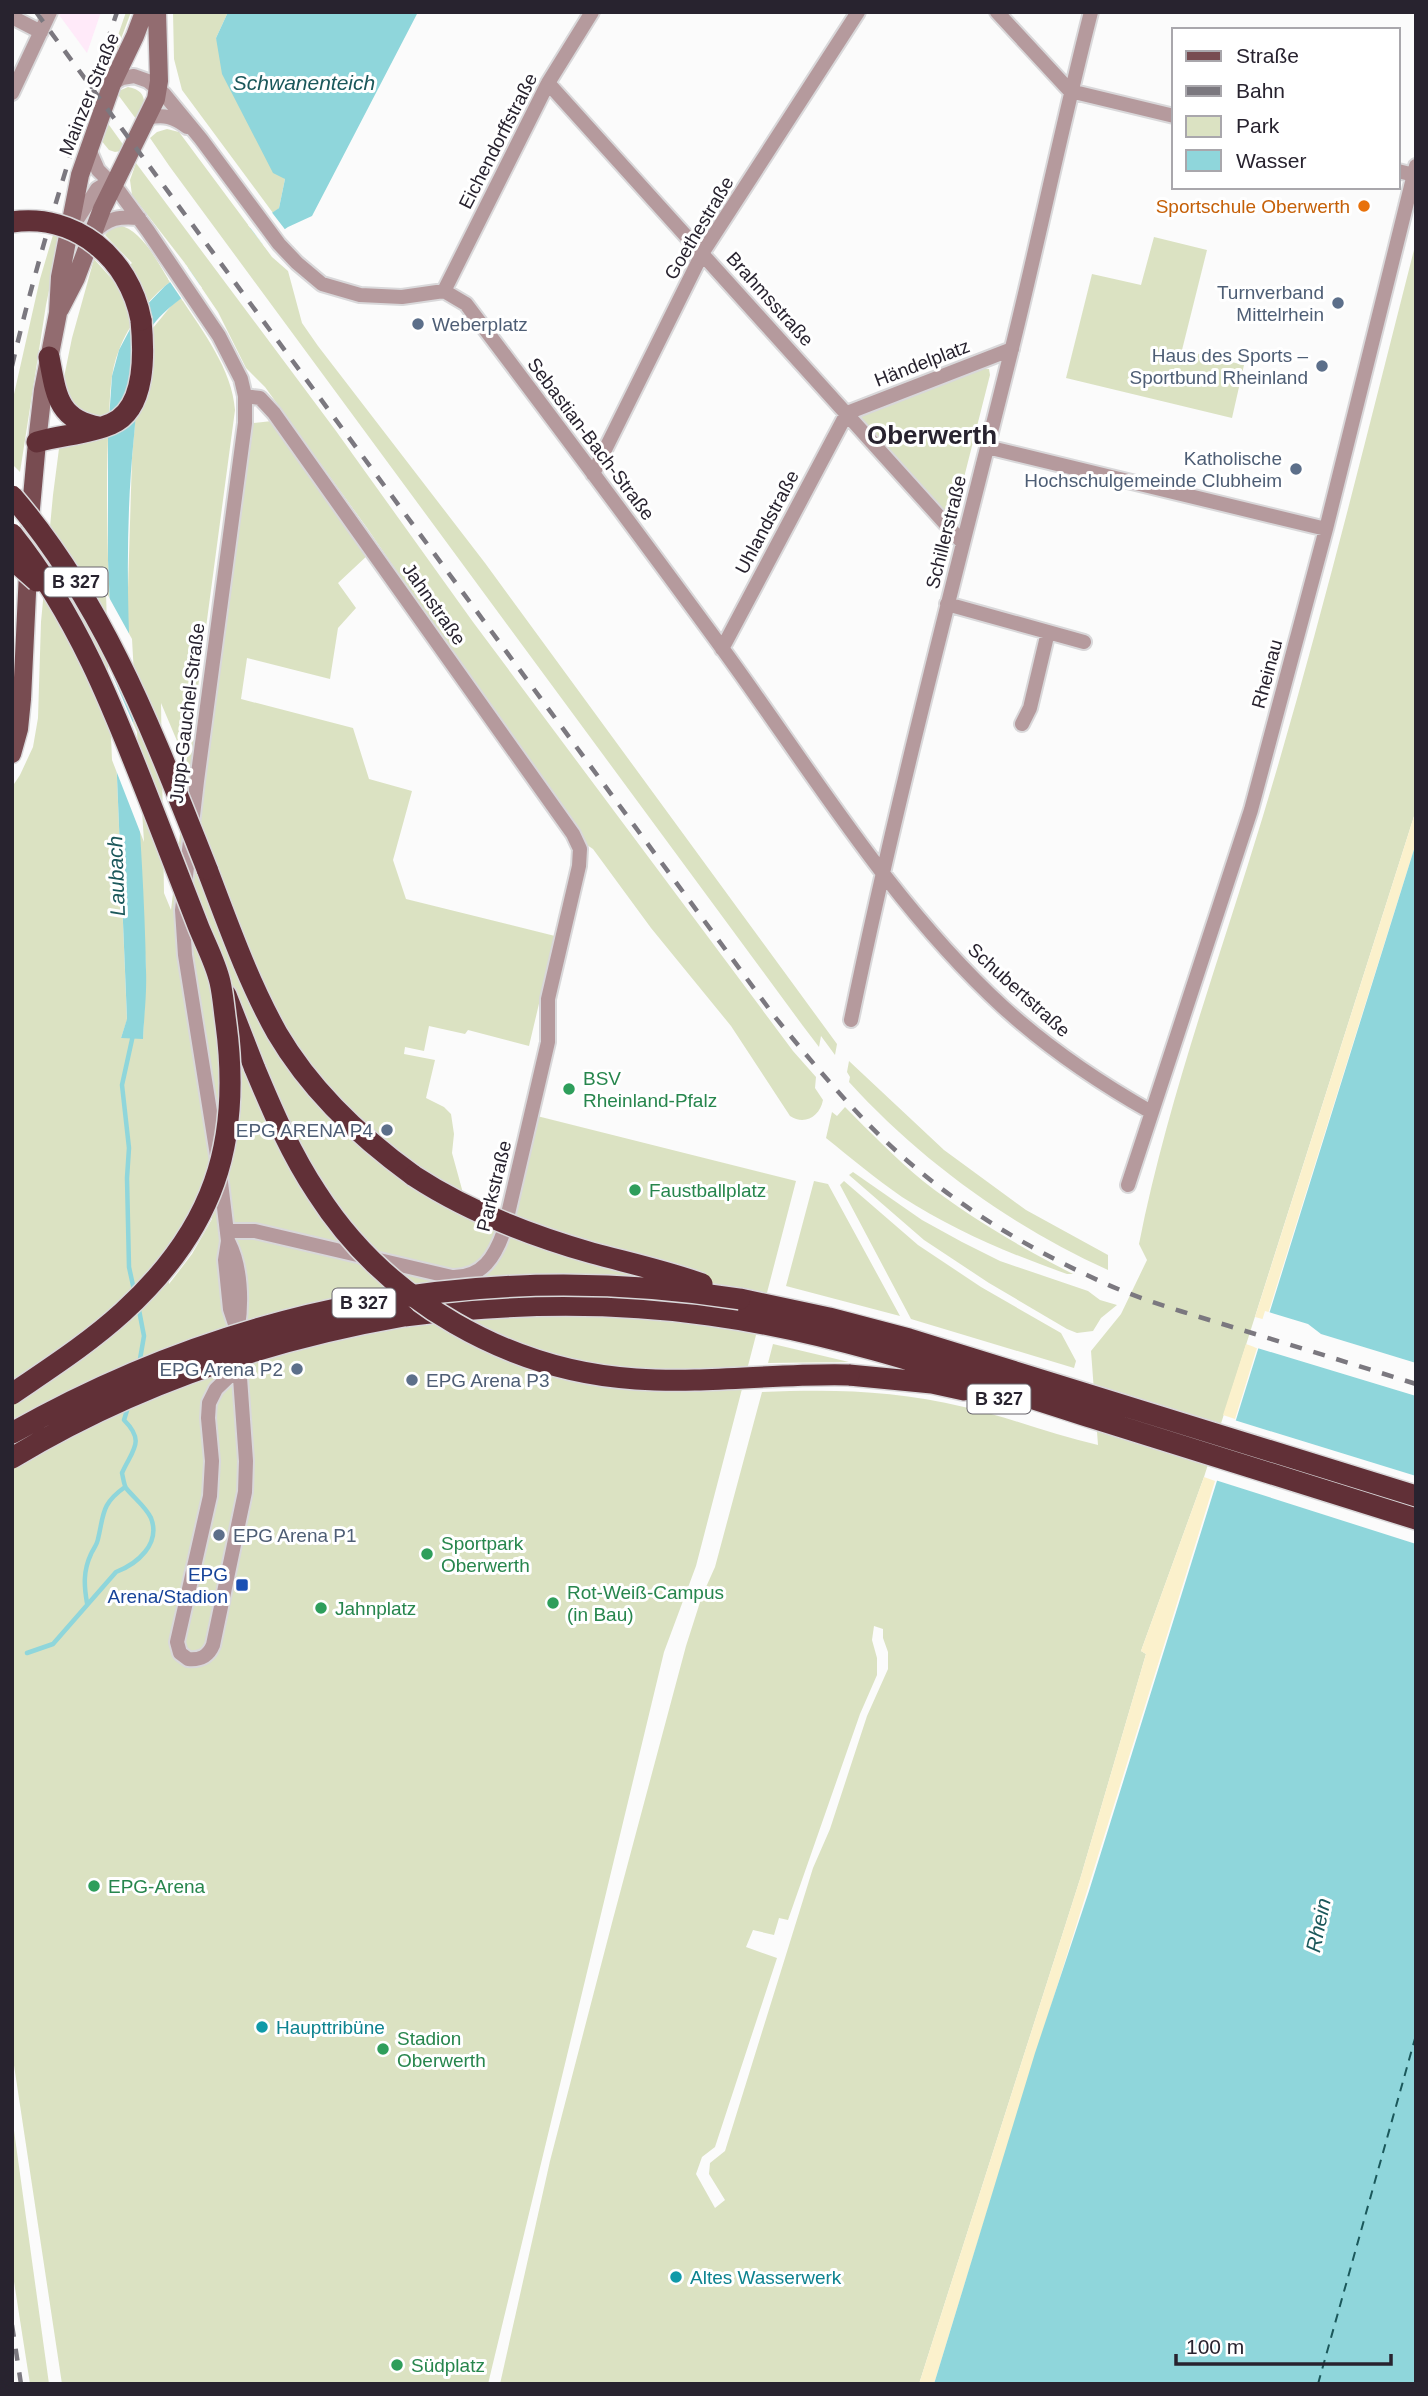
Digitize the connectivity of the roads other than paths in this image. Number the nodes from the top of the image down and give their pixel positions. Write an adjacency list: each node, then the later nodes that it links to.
1 (50, 12): 9 (street)
2 (144, 12): 10 (street, Mainzer Straße)
3 (157, 12): 12 (street, Mainzer Straße)
4 (592, 12): 11 (street, Eichendorffstraße)
5 (859, 12): 25 (street, Goethestraße)
6 (997, 12): 13 (street)
7 (1091, 12): 13 (street, Schillerstraße)
8 (12, 17): 9 (street)
9 (41, 32): 14 (street)
10 (112, 83): 12 (street); 18 (street, Mainzer Straße)
11 (548, 83): 25 (street, Brahmsstraße); 26 (street, Eichendorffstraße)
12 (158, 89): 16 (street, Mainzer Straße); 17 (street)
13 (1070, 91): 15 (street); 28 (street, Schillerstraße)
14 (12, 93)
15 (1172, 116)
16 (148, 118): 17 (street); 20 (street, Mainzer Straße)
17 (201, 139): 26 (street)
18 (88, 147): 20 (street, Jupp-Gauchel-Straße); 23 (street, Mainzer Straße)
19 (1415, 170): 37 (street, Rheinau)
20 (113, 185): 21 (street, Jupp-Gauchel-Straße); 23 (street, Mainzer Straße); 24 (street, Mainzer Straße)
21 (139, 219): 24 (street); 30 (street, Jupp-Gauchel-Straße)
22 (12, 222): 32 (highway, bridge)
23 (68, 233): 27 (street, Mainzer Straße)
24 (92, 234): 27 (street, Mainzer Straße)
25 (703, 252): 31 (street, Brahmsstraße); 35 (street, Goethestraße)
26 (444, 291): 35 (street, Sebastian-Bach-Straße)
27 (58, 313): 29 (street, Mainzer Straße)
28 (1012, 349): 31 (street, Händelplatz); 34 (street, Schillerstraße)
29 (49, 357): 32 (highway); 33 (street, Mainzer Straße)
30 (245, 396): 48 (street, Jahnstraße); 54 (street, Jupp-Gauchel-Straße)
31 (847, 413): 39 (street, Brahmsstraße); 45 (street, Uhlandstraße)
32 (101, 427): 33 (highway)
33 (37, 442): 47 (main road, Mainzer Straße)
34 (987, 447): 37 (street); 39 (street, Schillerstraße)
35 (593, 474): 45 (street, Sebastian-Bach-Straße)
36 (12, 496): 55 (highway, B 327, bridge)
37 (1326, 529): 52 (street, Rheinau)
38 (12, 534): 41 (highway, B 327, bridge)
39 (962, 542): 42 (street, Schillerstraße)
40 (12, 559): 41 (highway, bridge)
41 (59, 601): 50 (highway, B 327, bridge)
42 (947, 604): 43 (street); 49 (street, Schillerstraße)
43 (1048, 632): 44 (street); 46 (street)
44 (1084, 642)
45 (722, 649): 49 (street, Sebastian-Bach-Straße)
46 (1022, 724)
47 (12, 754)
48 (580, 849): 54 (street, Parkstraße)
49 (881, 872): 51 (street, Schillerstraße); 52 (street, Schubertstraße)
50 (220, 980): 57 (highway, B 327, bridge); 59 (highway, B 327, bridge)
51 (851, 1020)
52 (1151, 1112): 53 (street, Rheinau)
53 (1129, 1185)
54 (227, 1236): 56 (street, Jupp-Gauchel-Straße)
55 (740, 1299): 58 (highway, B 327, bridge); 61 (highway, B 327)
56 (239, 1367): 56 (street, Jupp-Gauchel-Straße)
57 (12, 1394)
58 (12, 1433)
59 (1146, 1434): 60 (highway, B 327, bridge); 62 (highway, B 327)
60 (12, 1458)
61 (1416, 1496)
62 (1416, 1519)

